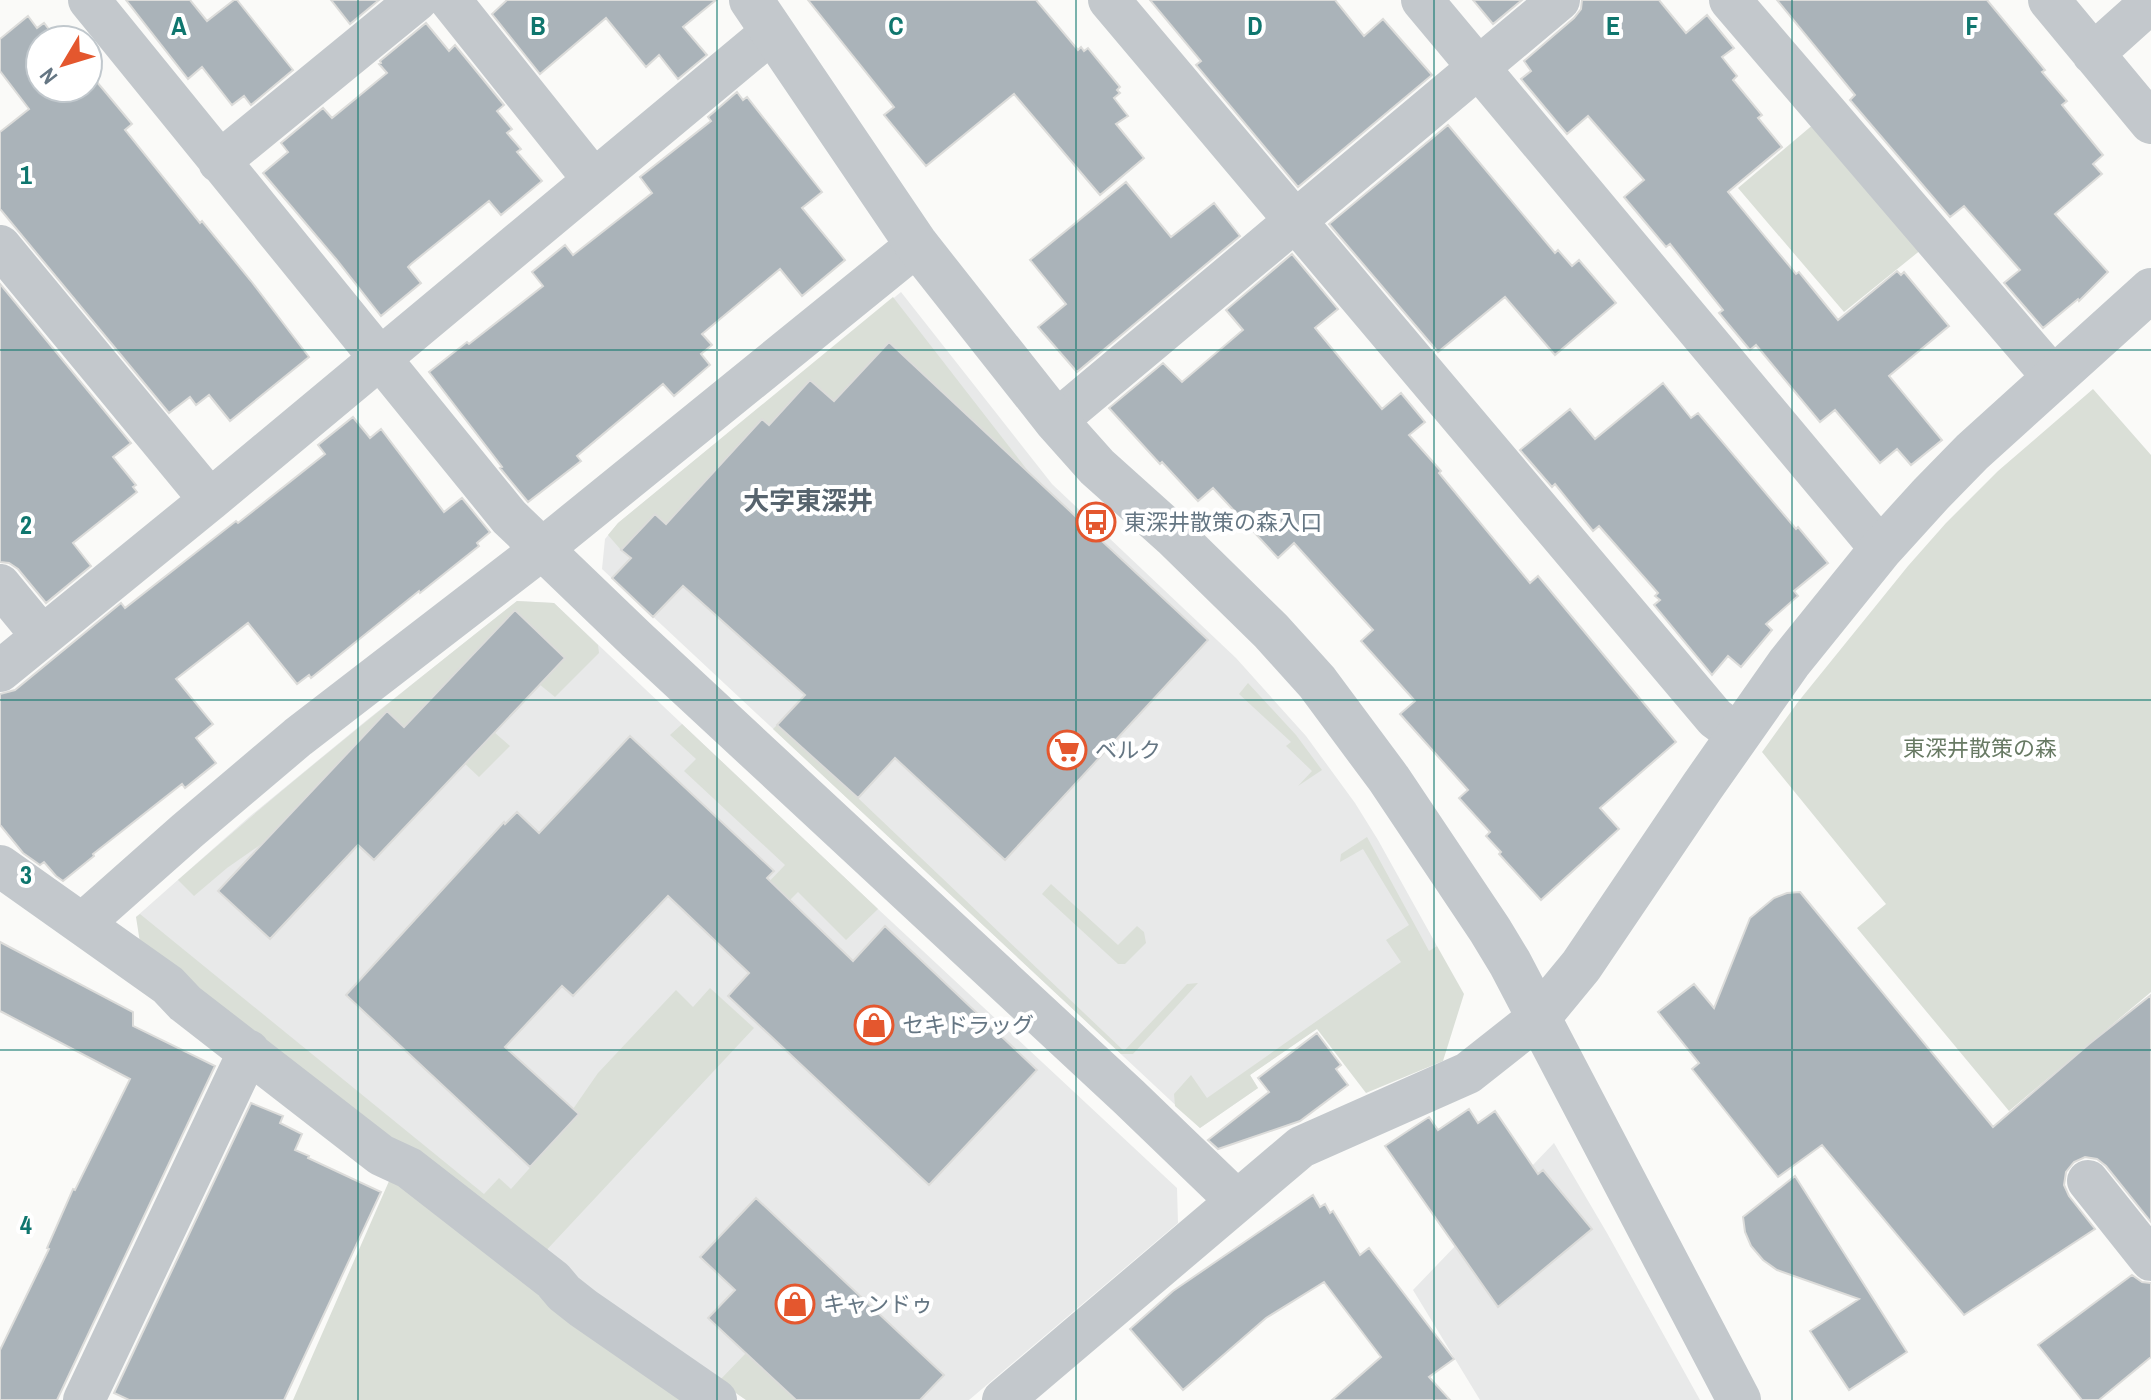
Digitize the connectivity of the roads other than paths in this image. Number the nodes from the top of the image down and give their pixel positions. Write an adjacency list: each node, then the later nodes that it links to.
1 (89, 0): 14 (street)
2 (417, 0): 14 (street)
3 (450, 0): 15 (street)
4 (1109, 0): 16 (street)
5 (1422, 0): 12 (street)
6 (1559, 0): 12 (street)
7 (1730, 0): 21 (street)
8 (2049, 0): 11 (street)
9 (2151, 2): 11 (street)
10 (762, 16): 15 (street); 17 (street)
11 (2093, 54): 13 (street)
12 (1479, 67): 16 (street); 25 (street)
13 (2151, 123)
14 (219, 162): 20 (street)
15 (594, 180): 20 (street)
16 (1295, 221): 22 (street); 29 (street)
17 (917, 245): 22 (street); 24 (street)
18 (0, 246): 23 (street)
19 (2151, 290): 21 (street)
20 (381, 358): 23 (street); 24 (street)
21 (2053, 377): 25 (street)
22 (1056, 421): 32 (street)
23 (210, 500): 27 (street)
24 (542, 549): 31 (street); 35 (street)
25 (1881, 549): 29 (street)
26 (0, 585): 27 (street)
27 (42, 636): 28 (street)
28 (0, 671)
29 (1738, 735): 32 (street)
30 (0, 866): 31 (street)
31 (82, 924): 33 (street)
32 (1539, 1017): 35 (street); 40 (street)
33 (249, 1051): 37 (street); 38 (street)
34 (2088, 1181): 36 (street)
35 (1237, 1201): 39 (street)
36 (2151, 1260)
37 (84, 1400)
38 (716, 1400)
39 (1003, 1400)
40 (1739, 1400)

